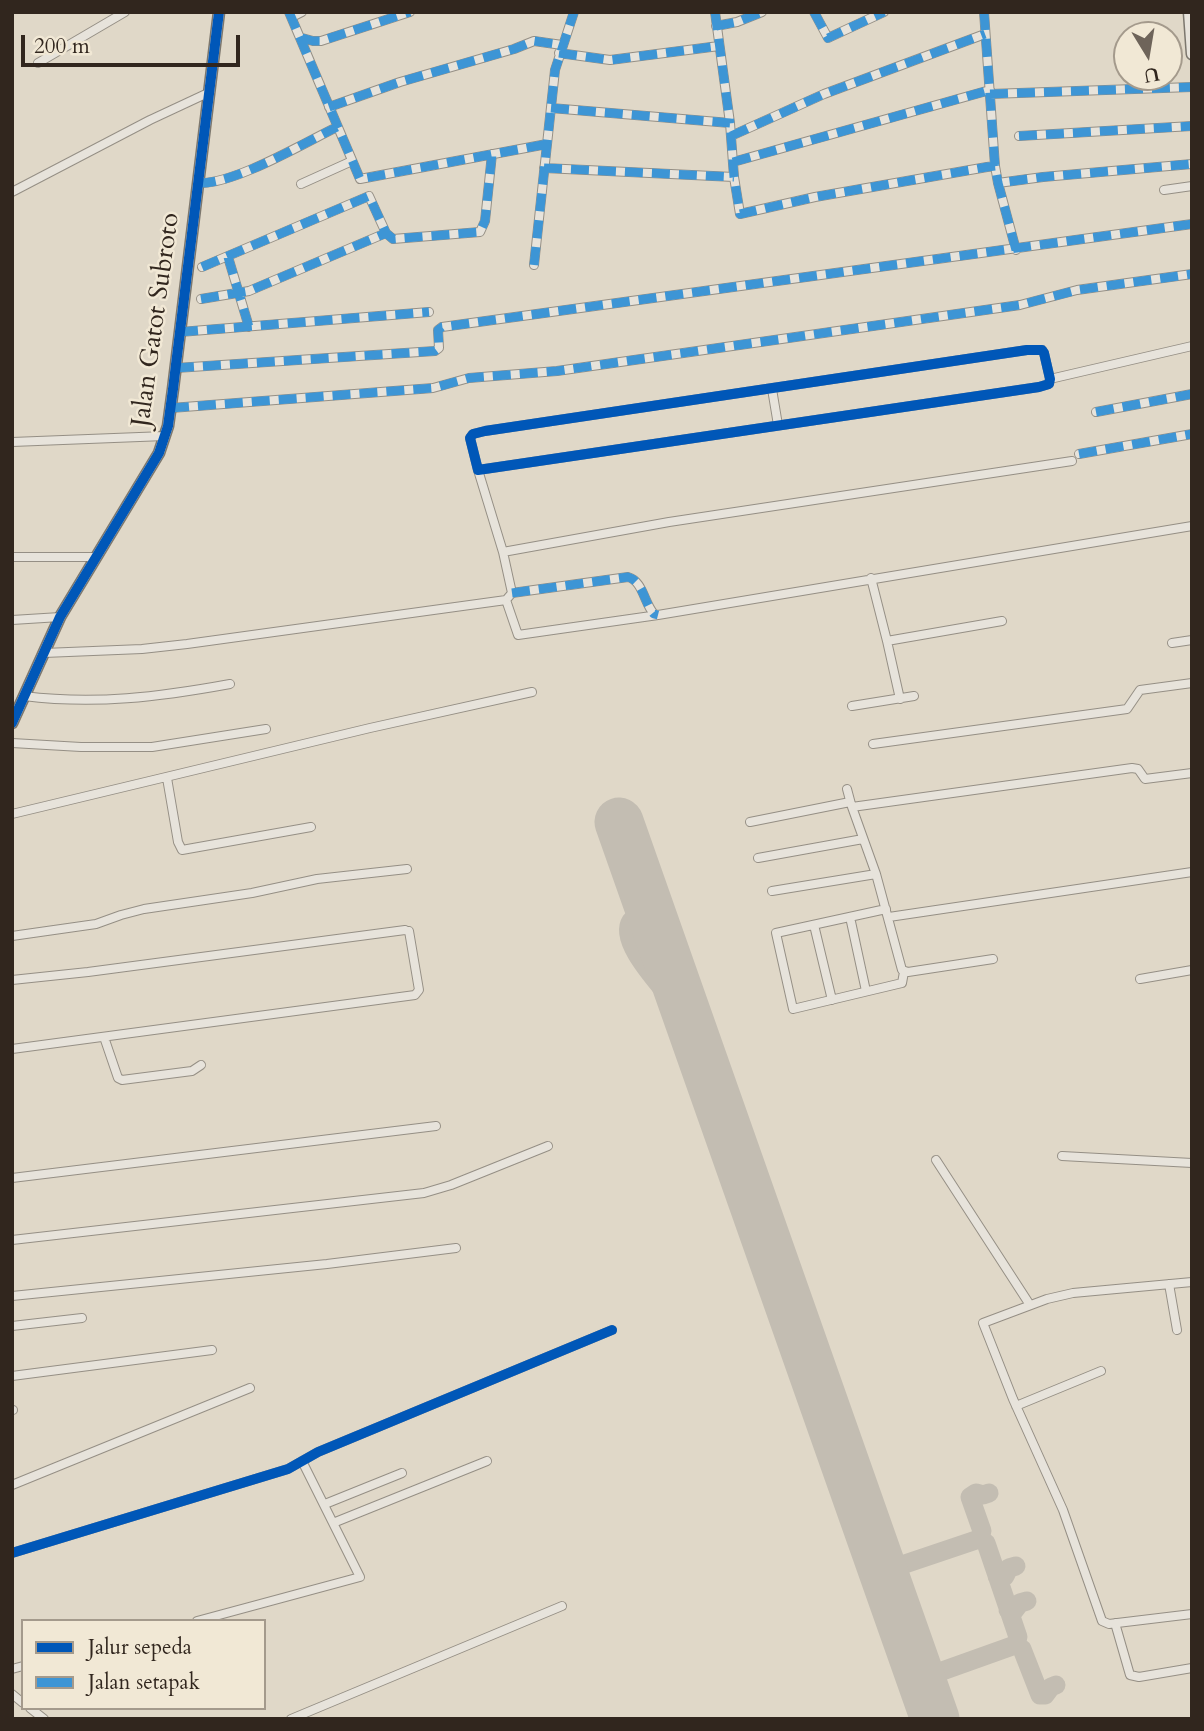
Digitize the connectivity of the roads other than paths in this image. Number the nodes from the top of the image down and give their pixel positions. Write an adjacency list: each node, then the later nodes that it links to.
1 (125, 12): 19 (street)
2 (219, 12): 21 (street, Jalan Gatot Subroto)
3 (302, 12): 12 (street)
4 (410, 12): 15 (street)
5 (573, 12): 17 (street)
6 (715, 12): 13 (street)
7 (762, 12): 13 (street)
8 (814, 12): 9 (street)
9 (884, 12)
10 (984, 12): 14 (street)
11 (1189, 12): 18 (street)
12 (290, 14): 15 (street)
13 (716, 26): 16 (street)
14 (985, 34): 22 (street); 28 (street)
15 (302, 38): 23 (street)
16 (719, 46): 17 (street); 25 (street)
17 (560, 49): 23 (street); 24 (street)
18 (1192, 54)
19 (38, 63)
20 (1192, 87): 22 (street)
21 (210, 92): 39 (street, Jalan Gatot Subroto); 44 (street)
22 (990, 92): 33 (street); 35 (street)
23 (329, 107): 27 (street)
24 (551, 108): 25 (street); 30 (street)
25 (730, 123): 28 (street)
26 (1192, 125): 29 (street)
27 (337, 127): 32 (street); 39 (street)
28 (731, 135): 33 (street)
29 (1019, 136)
30 (547, 144): 31 (street); 36 (street)
31 (492, 154): 38 (street); 47 (street)
32 (352, 161): 38 (street); 41 (street)
33 (733, 162): 37 (street)
34 (1192, 164): 40 (street)
35 (995, 166): 37 (street); 40 (street)
36 (544, 168): 37 (street); 50 (street)
37 (734, 177)
38 (360, 179): 45 (street)
39 (198, 183): 51 (street, Jalan Gatot Subroto)
40 (998, 183): 48 (street)
41 (301, 184)
42 (1192, 186): 43 (street)
43 (1164, 190)
44 (12, 192)
45 (369, 196): 47 (street); 49 (street)
46 (1192, 224): 48 (street)
47 (386, 233): 53 (street)
48 (1016, 250): 59 (street)
49 (228, 257): 51 (street); 53 (street)
50 (534, 265)
51 (195, 269): 54 (street, Jalan Gatot Subroto)
52 (1192, 274): 63 (street)
53 (240, 294): 54 (street); 56 (street)
54 (184, 299): 57 (street, Jalan Gatot Subroto)
55 (429, 312): 56 (street)
56 (249, 327): 57 (street)
57 (180, 332): 59 (street, Jalan Gatot Subroto)
58 (1192, 346): 60 (street)
59 (176, 368): 63 (street, Jalan Gatot Subroto)
60 (1050, 379): 61 (street); 65 (street)
61 (772, 389): 65 (street); 71 (street)
62 (1192, 394): 64 (street)
63 (171, 408): 67 (street, Jalan Gatot Subroto)
64 (1096, 412)
65 (778, 425): 71 (street)
66 (1192, 434): 69 (street)
67 (165, 436): 68 (street); 75 (street, Jalan Gatot Subroto)
68 (12, 442)
69 (1079, 454)
70 (1072, 461): 73 (street)
71 (478, 470): 73 (street)
72 (1192, 526): 76 (street)
73 (503, 552): 77 (street)
74 (12, 557): 75 (street)
75 (95, 557): 79 (street, Jalan Gatot Subroto)
76 (870, 578): 78 (street); 83 (street)
77 (509, 597): 78 (street); 78 (street); 85 (street)
78 (658, 615)
79 (60, 617): 80 (street); 85 (street, Jalan Gatot Subroto)
80 (12, 620)
81 (1002, 621): 83 (street)
82 (1192, 640): 84 (street)
83 (887, 641): 91 (street)
84 (1172, 643)
85 (44, 653): 89 (street, Jalan Gatot Subroto)
86 (1192, 683): 96 (street)
87 (230, 684): 89 (street)
88 (532, 692): 98 (street)
89 (24, 696): 93 (street, Jalan Gatot Subroto)
90 (914, 696): 91 (street)
91 (900, 699): 92 (street)
92 (852, 706)
93 (12, 723)
94 (266, 729): 95 (street)
95 (12, 743)
96 (873, 744)
97 (1192, 773): 100 (street)
98 (167, 778): 101 (street); 103 (street)
99 (847, 789): 100 (street)
100 (851, 804): 102 (street); 104 (street)
101 (12, 814)
102 (750, 822)
103 (311, 827)
104 (863, 839): 105 (street); 108 (street)
105 (758, 858)
106 (407, 869): 113 (street)
107 (1192, 873): 110 (street)
108 (876, 874): 109 (street); 110 (street)
109 (772, 891)
110 (888, 913): 111 (street); 116 (street)
111 (850, 917): 112 (street); 119 (street)
112 (814, 925): 120 (street); 120 (street)
113 (12, 936)
114 (993, 960): 116 (street)
115 (1192, 970): 117 (street)
116 (904, 972): 119 (street)
117 (1140, 979)
118 (12, 980): 121 (street)
119 (866, 991): 120 (street)
120 (832, 1000)
121 (104, 1037): 122 (street); 123 (street)
122 (12, 1049)
123 (201, 1065)
124 (436, 1126): 129 (street)
125 (548, 1146): 130 (street)
126 (1062, 1156): 128 (street)
127 (936, 1160): 135 (street)
128 (1192, 1163)
129 (12, 1178)
130 (12, 1240)
131 (456, 1248): 134 (street)
132 (1192, 1282): 133 (street)
133 (1169, 1284): 135 (street); 139 (street)
134 (12, 1296)
135 (1030, 1305): 144 (street)
136 (82, 1318): 137 (street)
137 (12, 1326)
138 (612, 1330): 145 (street)
139 (1177, 1330)
140 (212, 1350): 142 (street)
141 (1101, 1371): 144 (street)
142 (12, 1376)
143 (250, 1388): 148 (street)
144 (1016, 1406): 155 (street)
145 (302, 1461): 149 (street); 151 (street)
146 (486, 1461): 150 (street)
147 (402, 1472): 149 (street)
148 (12, 1485)
149 (325, 1504): 150 (street)
150 (333, 1523): 154 (street)
151 (12, 1553)
152 (562, 1606): 157 (street)
153 (1192, 1614): 155 (street)
154 (205, 1619)
155 (1115, 1623): 156 (street)
156 (1192, 1668)
157 (291, 1719)

